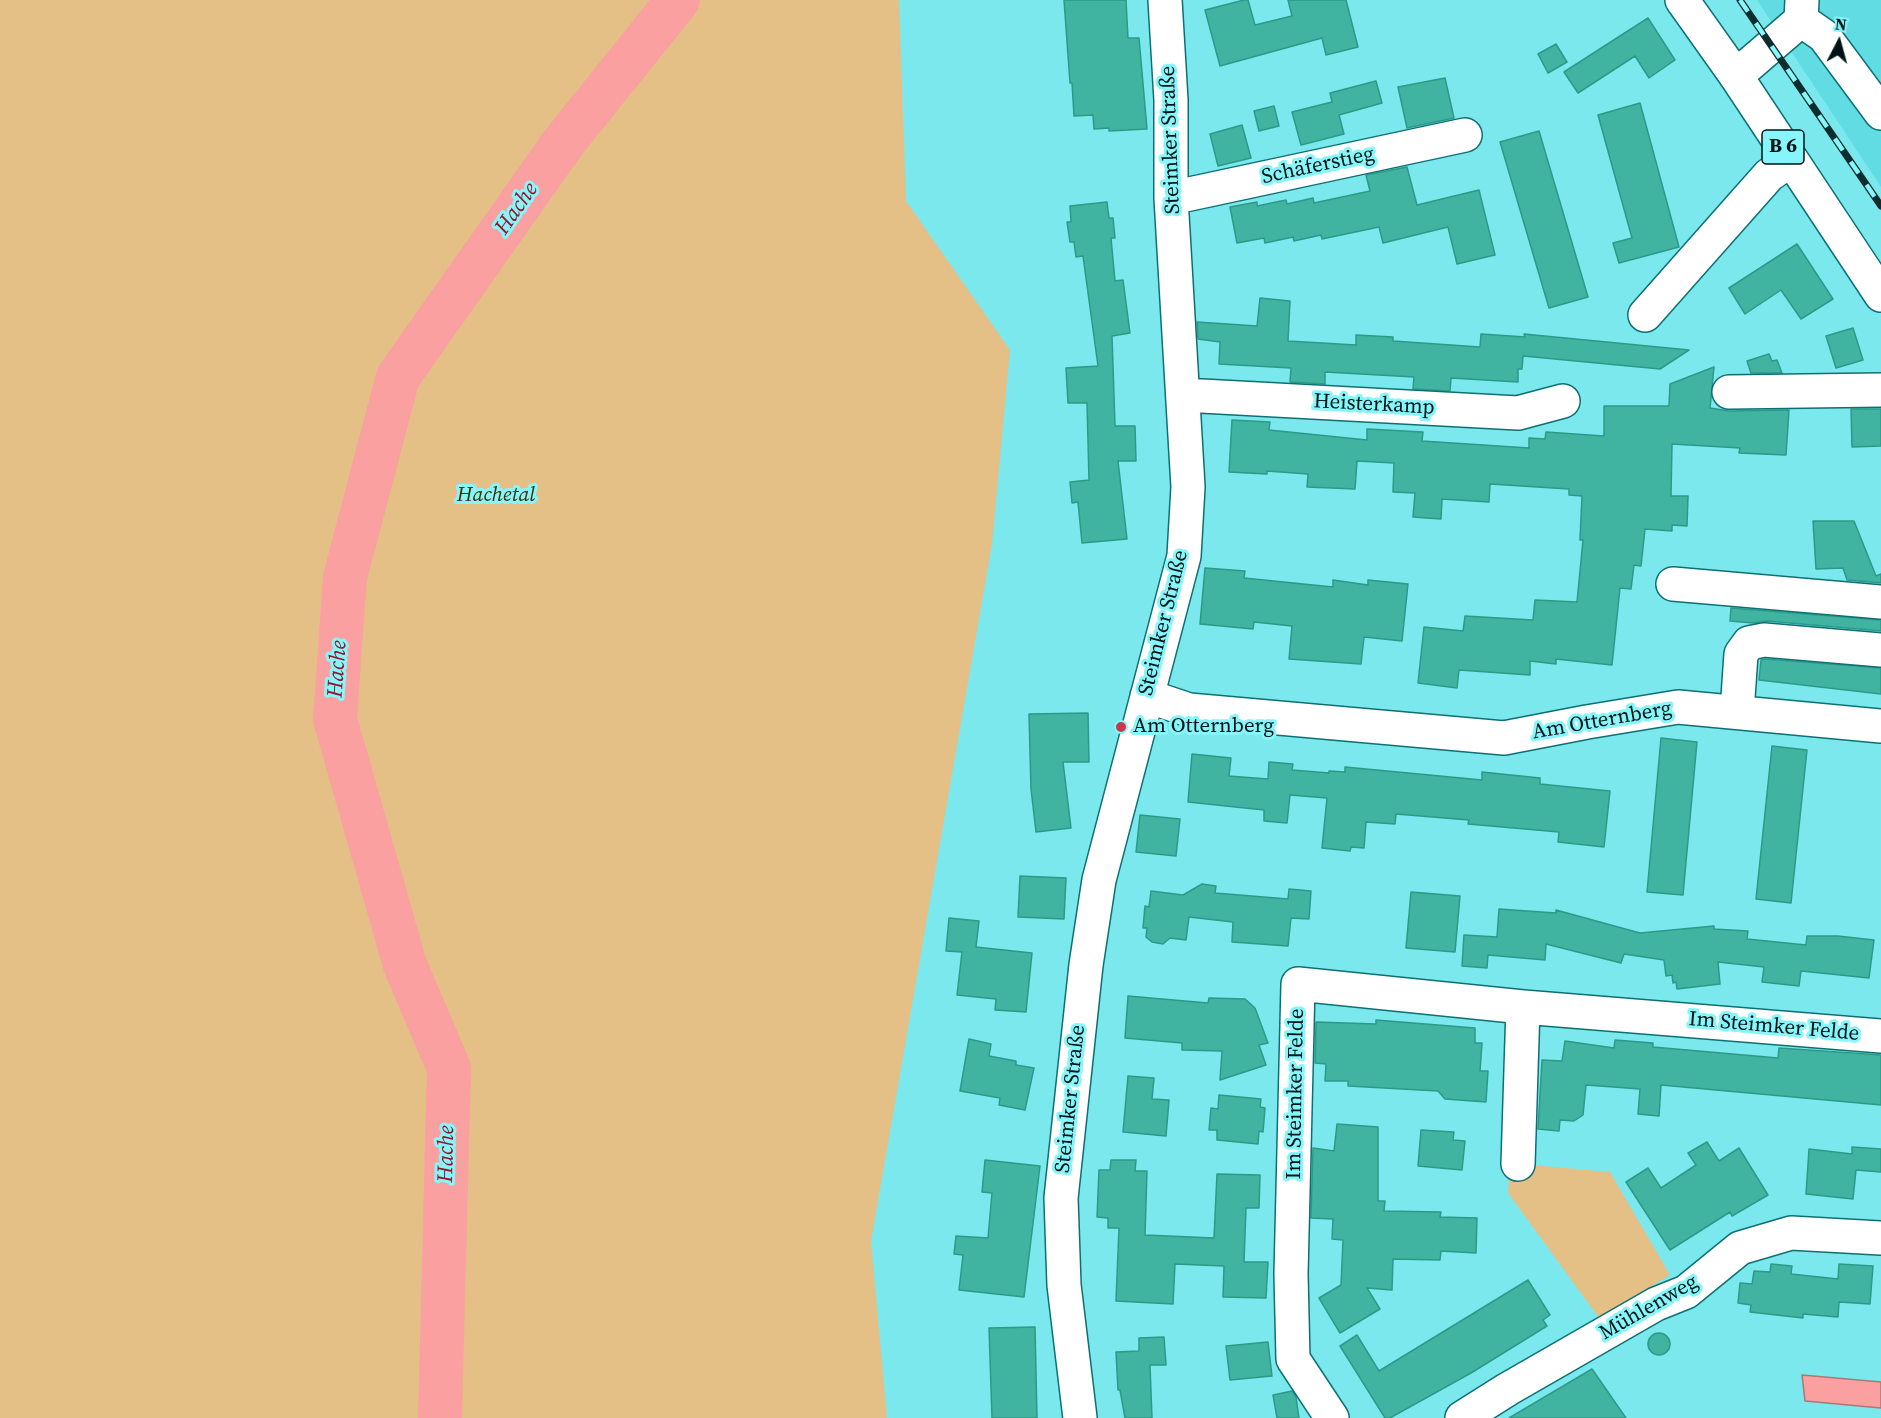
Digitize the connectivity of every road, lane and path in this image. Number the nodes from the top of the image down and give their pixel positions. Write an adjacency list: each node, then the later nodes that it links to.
1 (1165, 0): 8 (street, Steimker Straße)
2 (1682, 0): 4 (street, B 6)
3 (1802, 10): 4 (street); 5 (street)
4 (1736, 76): 7 (street, B 6)
5 (1881, 112)
6 (1465, 135): 8 (street, Schäferstieg)
7 (1791, 160): 9 (street, B 6); 10 (street)
8 (1172, 198): 13 (street, Steimker Straße)
9 (1881, 295)
10 (1645, 315)
11 (1881, 390): 12 (street)
12 (1729, 392)
13 (1183, 395): 14 (street, Heisterkamp); 18 (street, Steimker Straße)
14 (1563, 400)
15 (1673, 584): 16 (street)
16 (1881, 602)
17 (1881, 650): 19 (street)
18 (1147, 696): 19 (street, Am Otternberg); 25 (street, Steimker Straße)
19 (1737, 712): 20 (street, Am Otternberg)
20 (1881, 726)
21 (1523, 1007): 22 (street, Im Steimker Felde); 23 (street); 26 (street, Im Steimker Felde)
22 (1881, 1036)
23 (1518, 1164)
24 (1881, 1238): 27 (street, Mühlenweg)
25 (1080, 1418)
26 (1332, 1418)
27 (1462, 1418)

